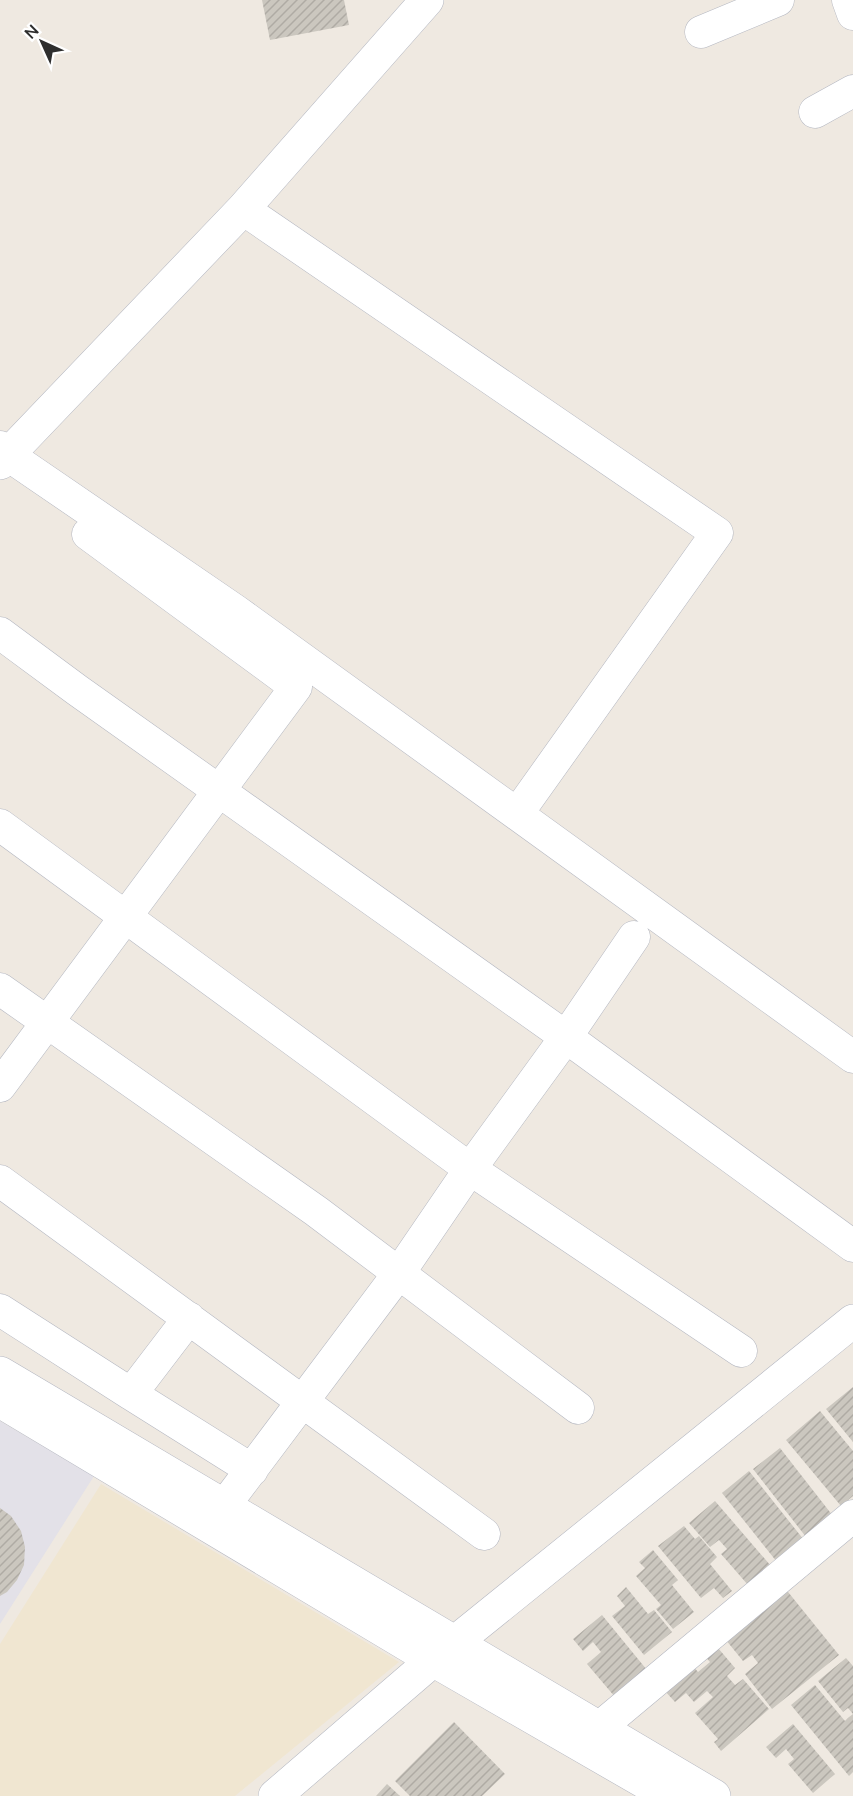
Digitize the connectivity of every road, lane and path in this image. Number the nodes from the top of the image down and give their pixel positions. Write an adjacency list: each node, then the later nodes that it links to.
1 (427, 0): 8 (main road)
2 (778, 0): 5 (street)
3 (848, 0): 4 (street)
4 (853, 14)
5 (701, 32)
6 (853, 91): 7 (street)
7 (815, 112)
8 (243, 209): 9 (main road); 13 (street)
9 (2, 455): 13 (street)
10 (51, 507): 12 (street)
11 (0, 633): 12 (street)
12 (220, 792): 15 (street); 19 (street)
13 (517, 814): 20 (street)
14 (0, 825): 15 (street)
15 (126, 917): 18 (street); 22 (street)
16 (634, 937): 19 (street)
17 (0, 989): 18 (street)
18 (47, 1022): 21 (street); 25 (street)
19 (566, 1037): 22 (street); 24 (street)
20 (853, 1057)
21 (0, 1086)
22 (470, 1169): 25 (street); 29 (street)
23 (0, 1181): 27 (street)
24 (853, 1246)
25 (399, 1273): 33 (street); 34 (street)
26 (0, 1310): 31 (street)
27 (189, 1318): 31 (street); 33 (street)
28 (853, 1321): 39 (main road)
29 (741, 1351)
30 (0, 1373): 36 (main road)
31 (131, 1394): 35 (street)
32 (0, 1401): 39 (main road)
33 (303, 1402): 35 (street); 38 (street)
34 (578, 1407)
35 (252, 1470): 36 (street)
36 (224, 1506): 39 (main road)
37 (853, 1516): 40 (street)
38 (484, 1534)
39 (444, 1651): 40 (main road); 41 (main road); 42 (main road)
40 (599, 1728): 43 (main road)
41 (275, 1796)
42 (669, 1796)
43 (714, 1796)

